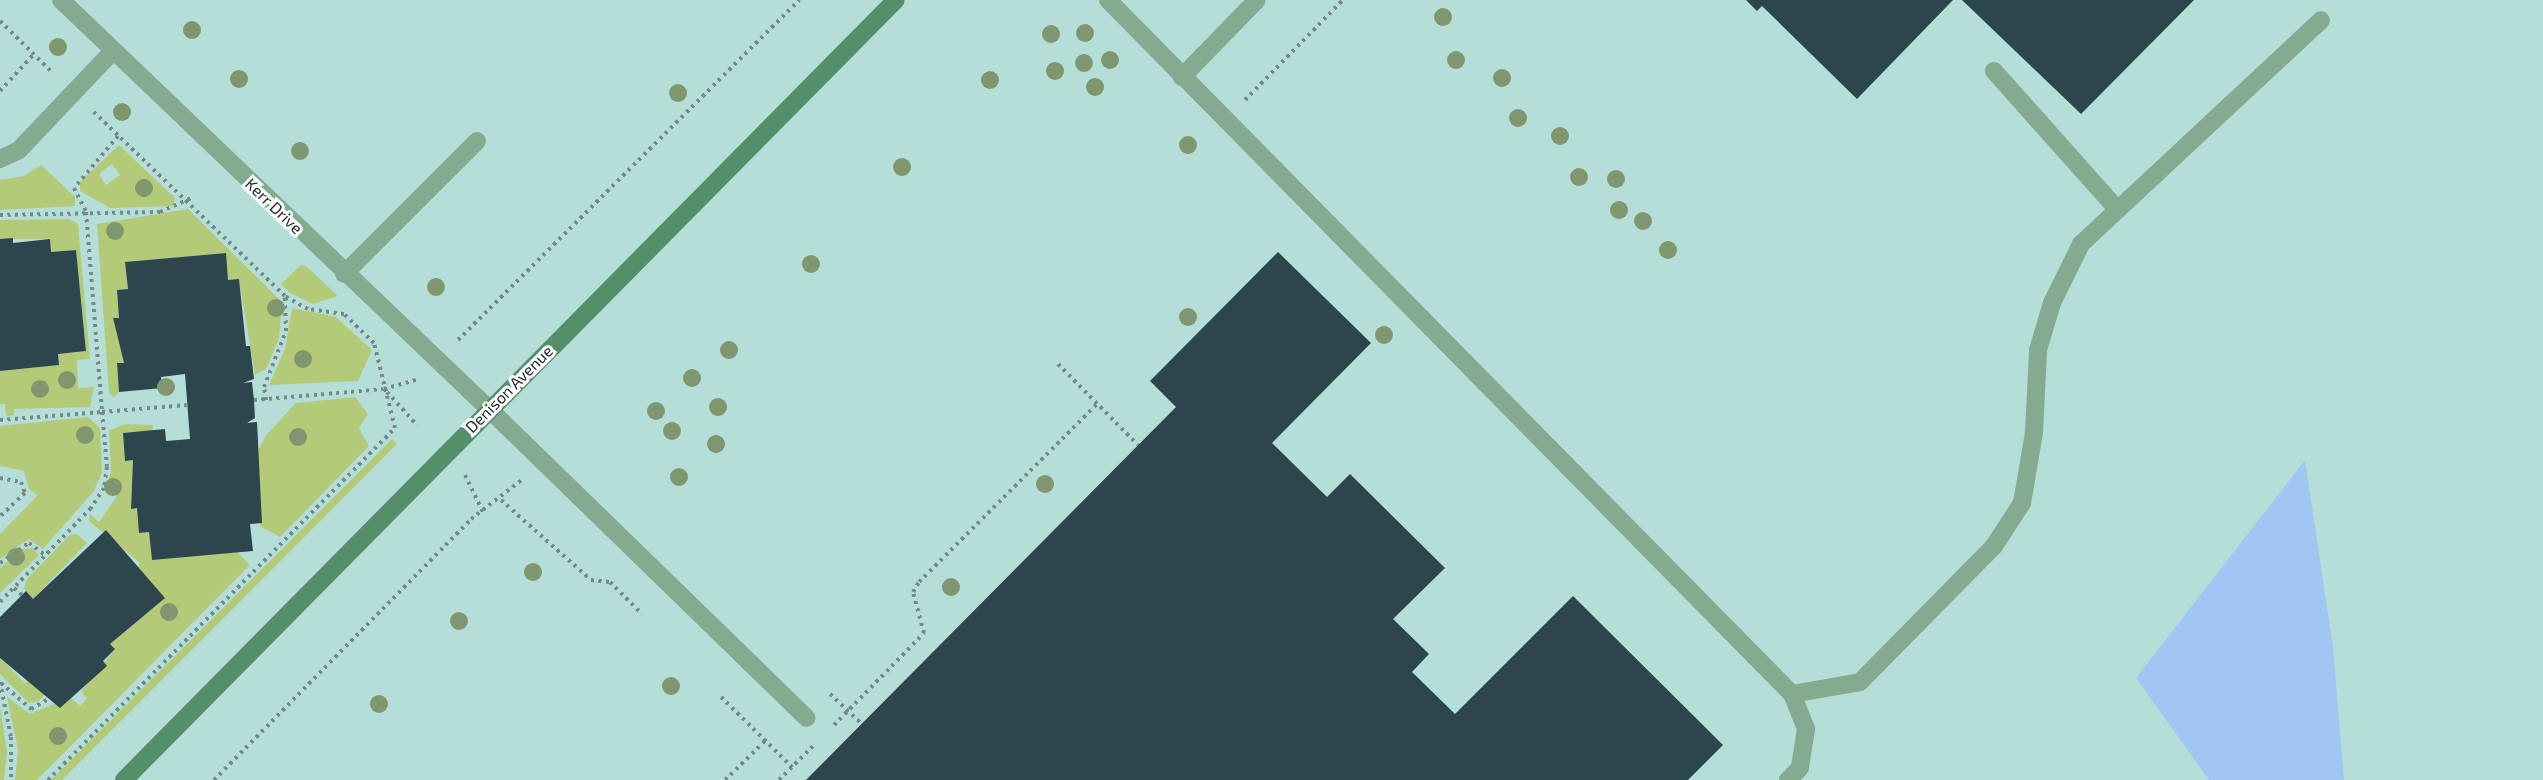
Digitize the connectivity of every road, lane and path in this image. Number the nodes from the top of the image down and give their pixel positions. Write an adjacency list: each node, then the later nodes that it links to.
1 (61, 0): 9 (street, Kerr Drive)
2 (799, 0): 26 (path)
3 (896, 0): 34 (street, Denison Avenue)
4 (1108, 0): 12 (street)
5 (1257, 0): 12 (street)
6 (1343, 0): 16 (path)
7 (2321, 20): 21 (street)
8 (0, 21): 10 (path)
9 (113, 51): 19 (street); 24 (street, Kerr Drive)
10 (34, 54): 13 (path); 14 (path)
11 (1994, 71): 21 (street)
12 (1182, 77): 16 (street)
13 (58, 78)
14 (0, 91)
15 (91, 109): 17 (path)
16 (1226, 119): 52 (street)
17 (118, 136): 20 (path); 22 (path)
18 (477, 141): 24 (street)
19 (0, 159)
20 (189, 199): 22 (path); 25 (path)
21 (2116, 208): 52 (street)
22 (86, 212): 23 (path); 35 (path)
23 (0, 215)
24 (344, 274): 34 (street, Kerr Drive)
25 (285, 296): 29 (path); 31 (path)
26 (450, 348)
27 (1058, 364): 32 (path)
28 (420, 379): 29 (path)
29 (384, 389): 31 (path); 37 (path); 63 (path)
30 (254, 400): 31 (path)
31 (266, 400)
32 (1097, 404): 38 (path); 55 (path)
33 (188, 405): 35 (path)
34 (489, 409): 39 (street, Kerr Drive); 64 (street, Denison Avenue)
35 (102, 412): 36 (path); 45 (path)
36 (0, 420)
37 (417, 425)
38 (1138, 445)
39 (544, 457): 42 (path); 56 (street, Kerr Drive)
40 (464, 472): 43 (path)
41 (0, 478): 44 (path)
42 (501, 500): 43 (path); 50 (path)
43 (483, 512): 65 (path)
44 (0, 516)
45 (46, 556): 46 (path); 47 (path)
46 (0, 563)
47 (14, 588): 48 (path); 49 (path)
48 (22, 595)
49 (0, 602)
50 (642, 614)
51 (830, 694): 55 (path)
52 (1792, 694): 68 (street)
53 (721, 697): 60 (path)
54 (50, 698): 62 (path)
55 (847, 711): 57 (path); 58 (path)
56 (807, 718)
57 (862, 724)
58 (831, 727)
59 (824, 735): 61 (path)
60 (766, 740): 61 (path); 66 (path)
61 (792, 766): 67 (path)
62 (11, 780)
63 (48, 780)
64 (124, 780)
65 (214, 780)
66 (725, 780)
67 (779, 780)
68 (1788, 780)

